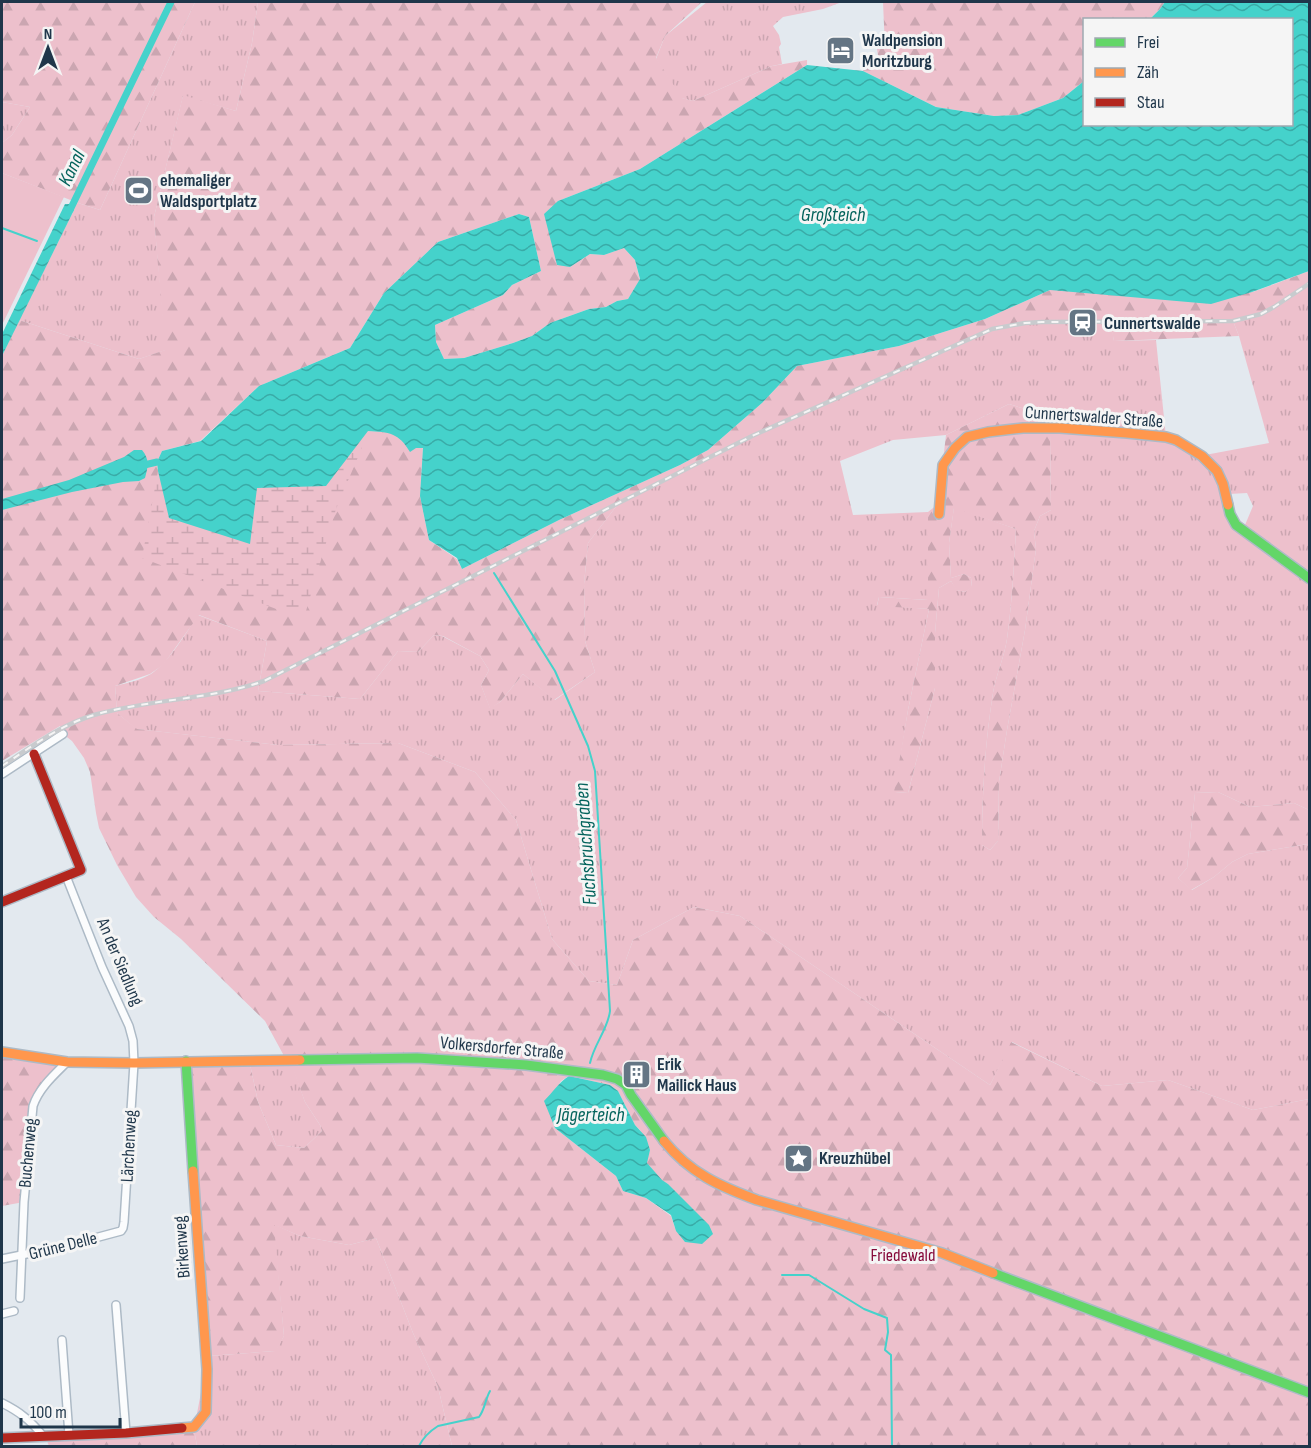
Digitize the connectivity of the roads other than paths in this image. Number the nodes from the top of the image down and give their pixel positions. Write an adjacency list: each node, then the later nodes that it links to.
1 (939, 514): 2 (street, Cunnertswalder Straße)
2 (1310, 579)
3 (63, 734): 4 (street)
4 (34, 754): 5 (street); 6 (street)
5 (2, 774)
6 (66, 876): 7 (street); 11 (street, An der Siedlung)
7 (2, 902)
8 (2, 1052): 10 (street, Volkersdorfer Straße)
9 (186, 1061): 11 (street, Volkersdorfer Straße); 20 (street, Volkersdorfer Straße); 22 (street, Birkenweg)
10 (67, 1062): 11 (street, Volkersdorfer Straße); 13 (street, Buchenweg)
11 (134, 1063): 12 (street, Lärchenweg)
12 (123, 1228): 13 (street, Grüne Delle)
13 (22, 1256): 14 (street, Grüne Delle); 15 (street, Buchenweg)
14 (2, 1259)
15 (20, 1298)
16 (116, 1305): 22 (street)
17 (14, 1311): 18 (street)
18 (2, 1314)
19 (62, 1340): 23 (street)
20 (1310, 1393)
21 (2, 1403): 24 (street)
22 (126, 1433): 23 (street)
23 (69, 1435): 24 (street)
24 (43, 1436): 25 (street)
25 (2, 1438)

